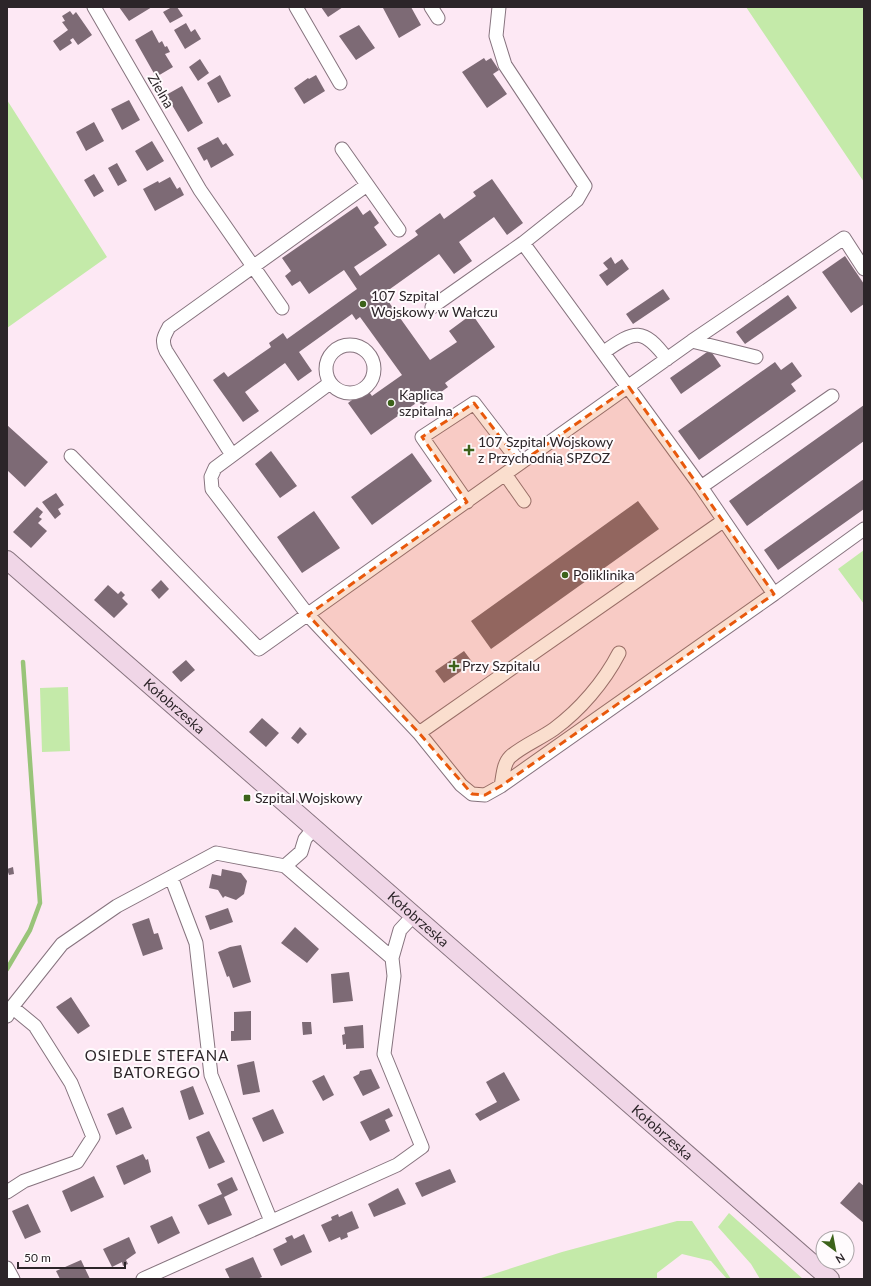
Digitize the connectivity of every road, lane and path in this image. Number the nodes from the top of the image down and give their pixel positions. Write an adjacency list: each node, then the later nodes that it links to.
1 (94, 7): 9 (street, Zielna)
2 (296, 7): 4 (street)
3 (499, 7): 8 (street)
4 (340, 84)
5 (342, 149): 6 (street)
6 (367, 185): 7 (street); 9 (street)
7 (400, 230)
8 (523, 243): 11 (street); 14 (street)
9 (253, 266): 12 (street, Zielna); 20 (street)
10 (864, 269): 13 (street)
11 (432, 307)
12 (282, 308)
13 (692, 341): 15 (street); 16 (street)
14 (604, 352): 16 (street); 18 (street)
15 (756, 357)
16 (667, 359): 18 (street)
17 (330, 383): 20 (street)
18 (629, 387): 22 (street); 24 (street)
19 (832, 396): 24 (street)
20 (232, 455): 31 (street)
21 (71, 456): 31 (street)
22 (520, 463): 23 (street); 26 (street)
23 (505, 474): 25 (street); 26 (street)
24 (701, 487): 27 (street)
25 (524, 501)
26 (467, 502): 31 (street)
27 (723, 521): 30 (street); 33 (street)
28 (864, 529): 30 (street)
29 (7, 560): 35 (main road, Kołobrzeska)
30 (774, 594): 34 (street)
31 (308, 615): 33 (street)
32 (619, 653): 34 (street)
33 (419, 733): 34 (street)
34 (501, 786)
35 (314, 828): 36 (street); 38 (main road, Kołobrzeska)
36 (285, 866): 37 (street); 39 (street)
37 (172, 877): 40 (street); 42 (street)
38 (413, 916): 39 (street); 46 (main road, Kołobrzeska)
39 (392, 958): 42 (street)
40 (10, 1012): 41 (street)
41 (7, 1192)
42 (271, 1221): 45 (street)
43 (7, 1268): 44 (street)
44 (12, 1279)
45 (144, 1279)
46 (830, 1279)

